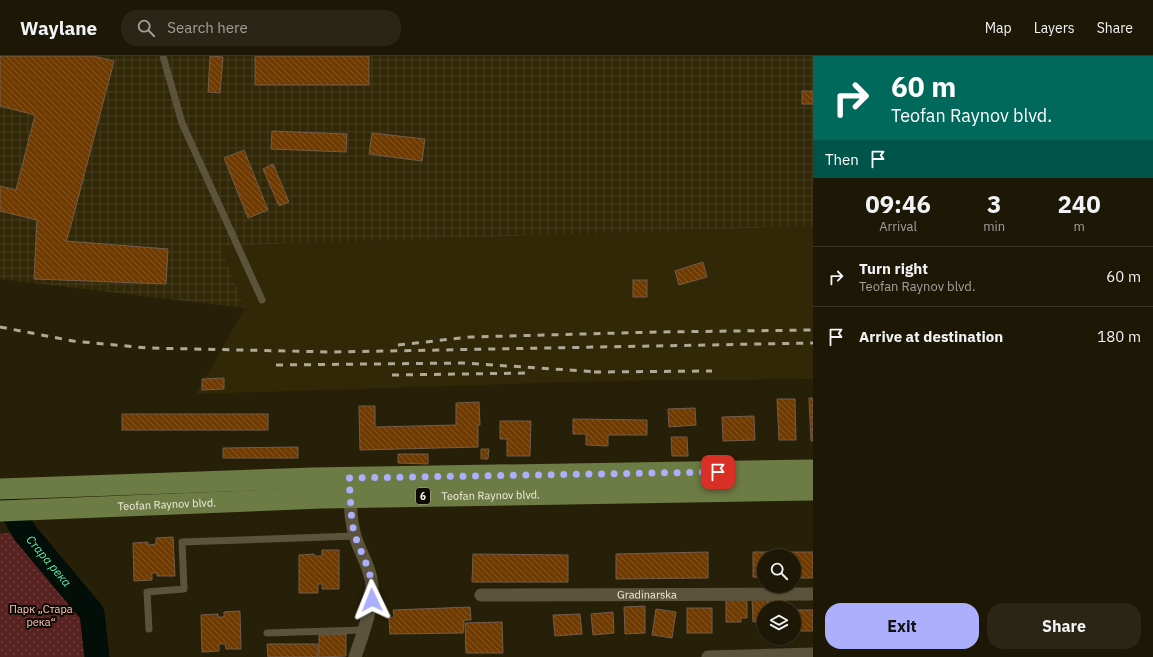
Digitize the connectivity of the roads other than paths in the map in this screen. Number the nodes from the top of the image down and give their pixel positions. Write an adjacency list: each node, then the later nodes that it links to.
1 (163, 56): 2 (lane)
2 (262, 300)
3 (813, 470): 4 (main road, Teofan Raynov blvd. / 6)
4 (350, 487): 5 (main road, Teofan Raynov blvd. / 6); 6 (main road, Teofan Raynov blvd. / 6); 7 (main road, Teofan Raynov blvd. / 6); 8 (street)
5 (0, 489)
6 (813, 490)
7 (0, 511)
8 (355, 536): 11 (lane); 12 (street)
9 (813, 594): 10 (street, Gradinarska)
10 (481, 595)
11 (149, 629)
12 (363, 630): 13 (lane); 15 (street)
13 (267, 633)
14 (813, 654): 16 (street)
15 (355, 657)
16 (708, 657)

